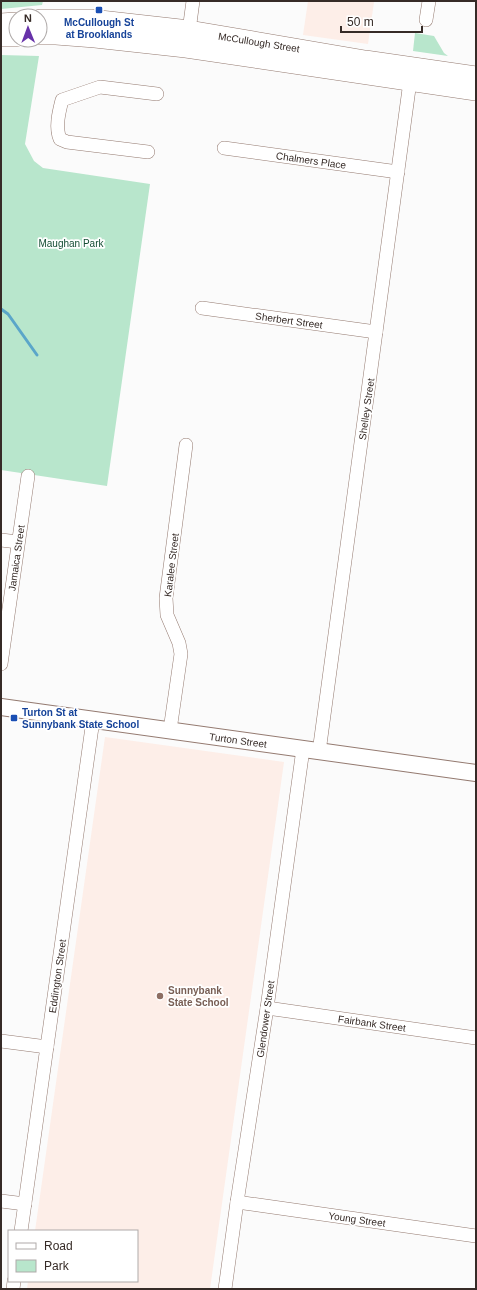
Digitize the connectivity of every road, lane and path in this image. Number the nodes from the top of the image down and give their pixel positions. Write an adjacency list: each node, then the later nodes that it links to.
1 (193, 1): 6 (street)
2 (429, 1): 4 (street)
3 (48, 19): 6 (main road, McCullough Street)
4 (426, 20)
5 (48, 36): 6 (main road, McCullough Street)
6 (188, 39): 7 (main road, McCullough Street)
7 (411, 73): 8 (main road, McCullough Street); 9 (main road, McCullough Street); 13 (street, Shelley Street)
8 (476, 76)
9 (476, 91)
10 (157, 94): 12 (street)
11 (224, 148): 13 (street, Chalmers Place)
12 (148, 152)
13 (398, 172): 15 (street, Shelley Street)
14 (202, 308): 15 (street, Sherbert Street)
15 (376, 332): 25 (street, Shelley Street)
16 (186, 445): 23 (street, Karalee Street)
17 (28, 476): 19 (street, Jamaica Street)
18 (1, 540): 19 (street)
19 (18, 542): 20 (street, Jamaica Street)
20 (1, 664)
21 (1, 707): 22 (street, Turton Street)
22 (93, 720): 23 (street, Turton Street); 30 (street, Eddington Street)
23 (170, 730): 24 (street, Turton Street)
24 (303, 749): 25 (street, Turton Street); 27 (street, Glendower Street)
25 (319, 752): 26 (street, Turton Street)
26 (476, 773)
27 (267, 1008): 28 (street, Fairbank Street); 32 (street, Glendower Street)
28 (476, 1038)
29 (1, 1041): 30 (street)
30 (47, 1047): 33 (street, Eddington Street)
31 (1, 1201): 33 (street)
32 (237, 1202): 35 (street, Young Street); 36 (street, Glendower Street)
33 (25, 1204): 34 (street, Eddington Street)
34 (21, 1230)
35 (476, 1236)
36 (225, 1289)

